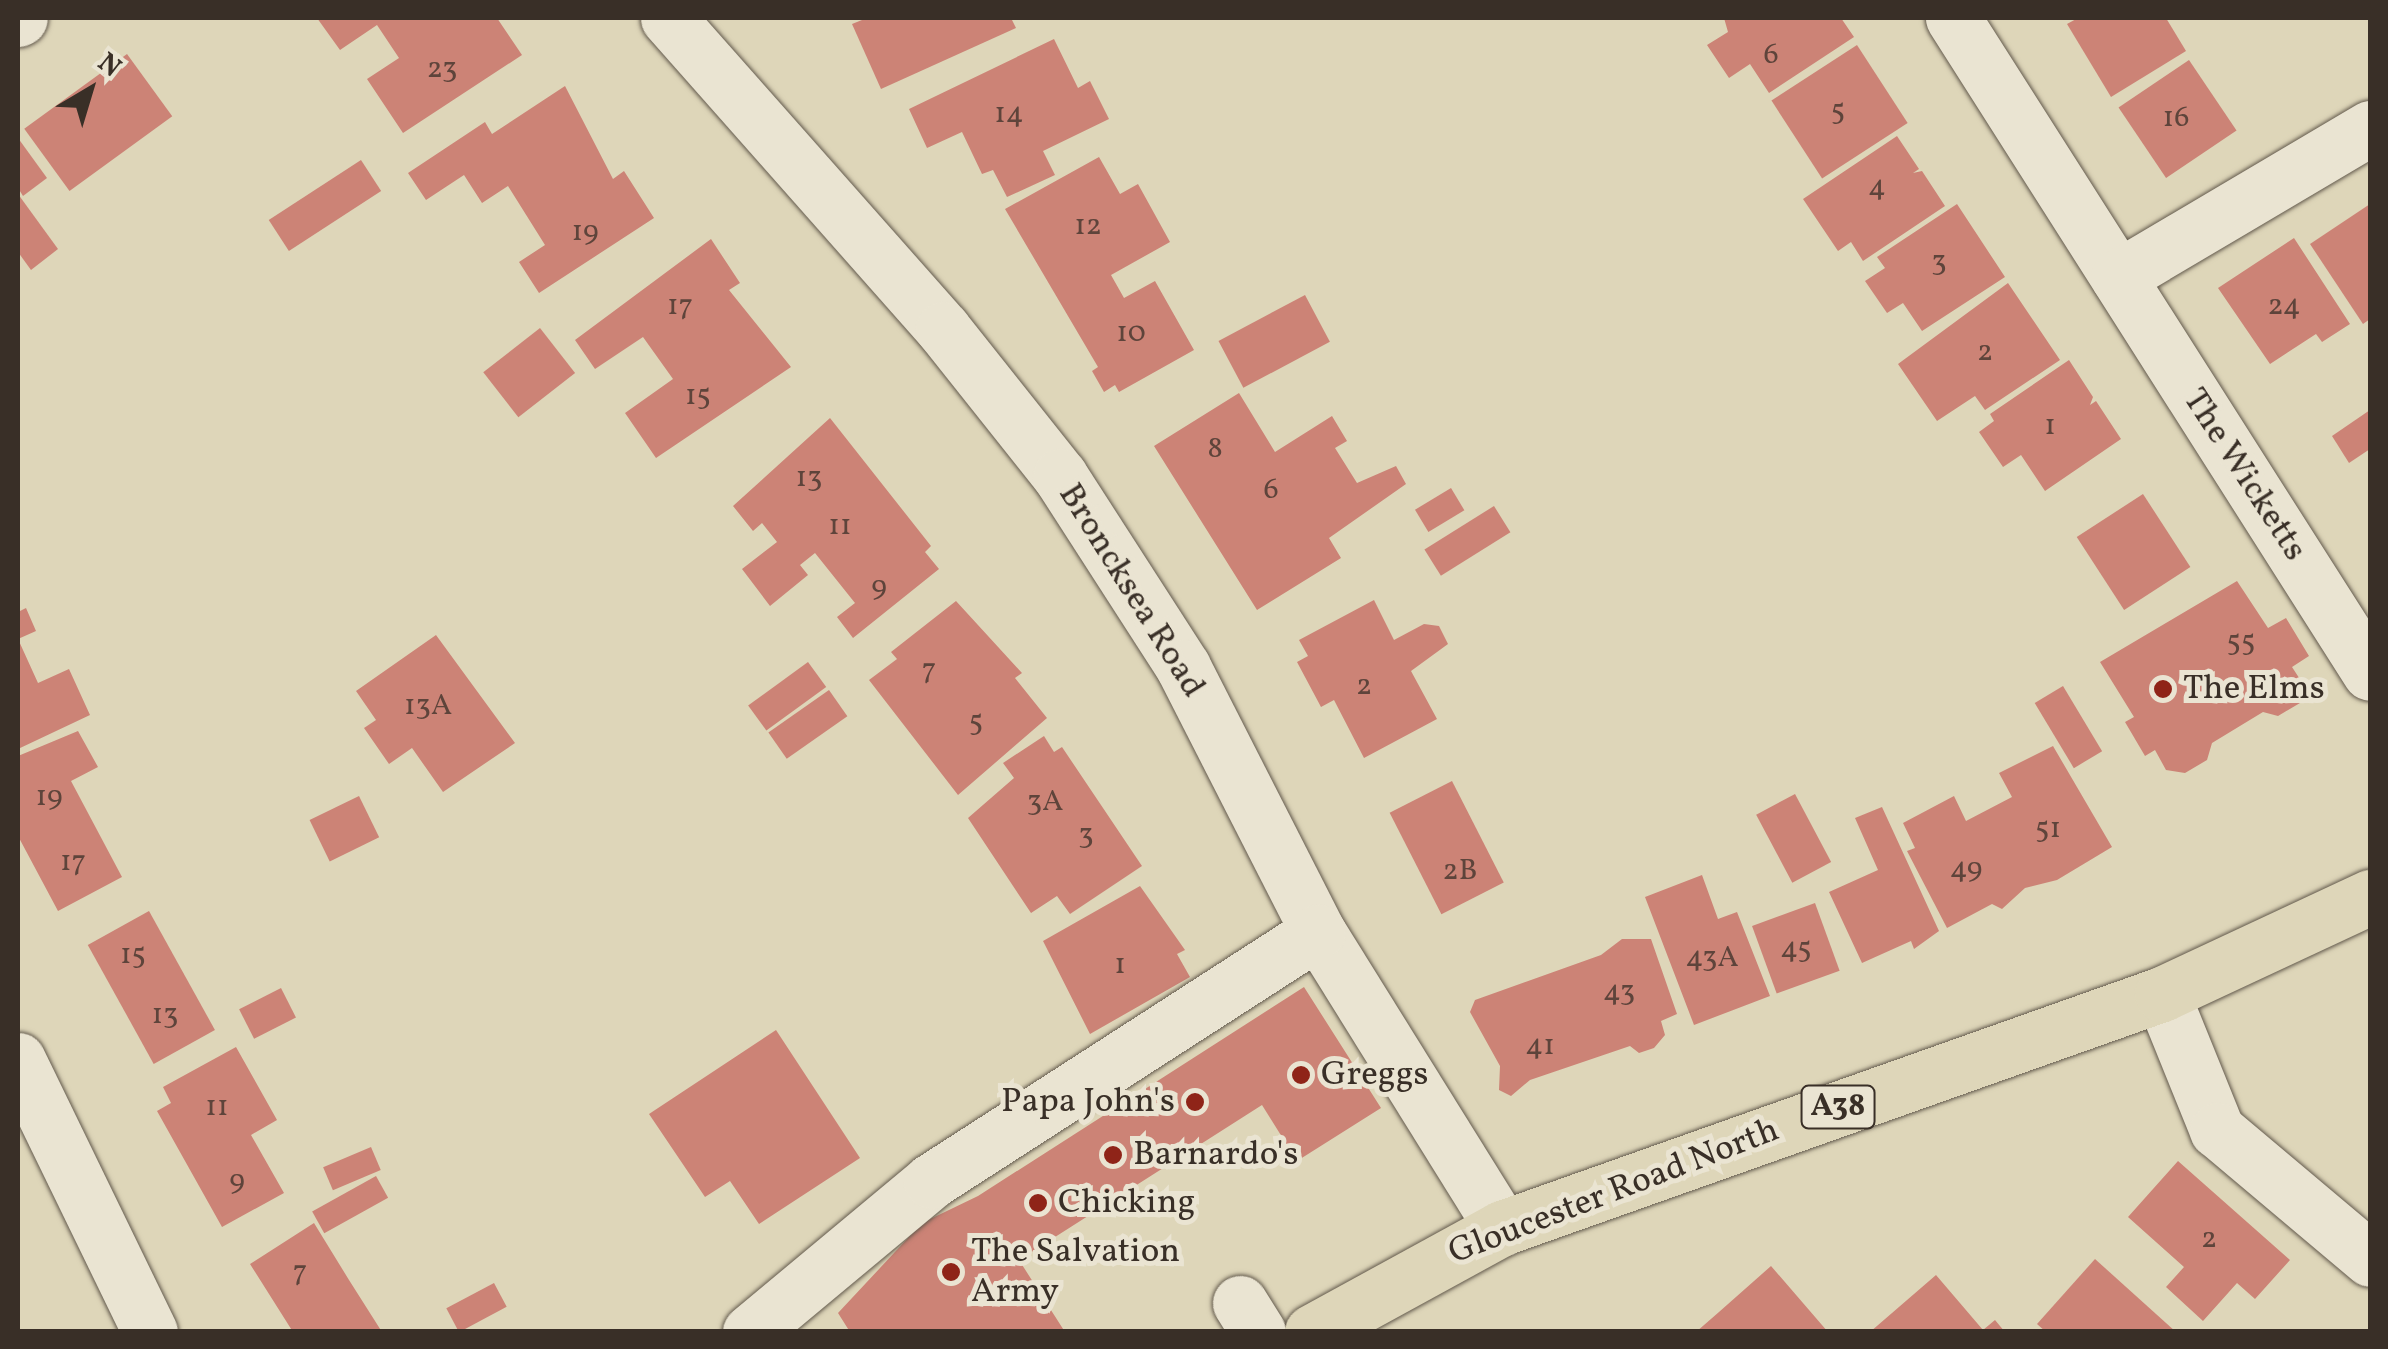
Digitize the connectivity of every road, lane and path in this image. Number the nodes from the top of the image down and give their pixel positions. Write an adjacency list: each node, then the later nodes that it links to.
1 (668, 18): 7 (street, Broncksea Road)
2 (1953, 18): 4 (street, The Wicketts)
3 (2370, 128): 4 (street)
4 (2118, 277): 5 (street, The Wicketts)
5 (2370, 674)
6 (2370, 897): 8 (main road, Gloucester Road North / A38)
7 (1318, 932): 10 (street, Broncksea Road); 13 (street)
8 (2162, 994): 10 (main road, Gloucester Road North / A38); 11 (street)
9 (18, 1060): 12 (street)
10 (1502, 1228): 14 (main road, Gloucester Road North / A38)
11 (2370, 1258)
12 (150, 1332)
13 (750, 1332)
14 (1312, 1332)

